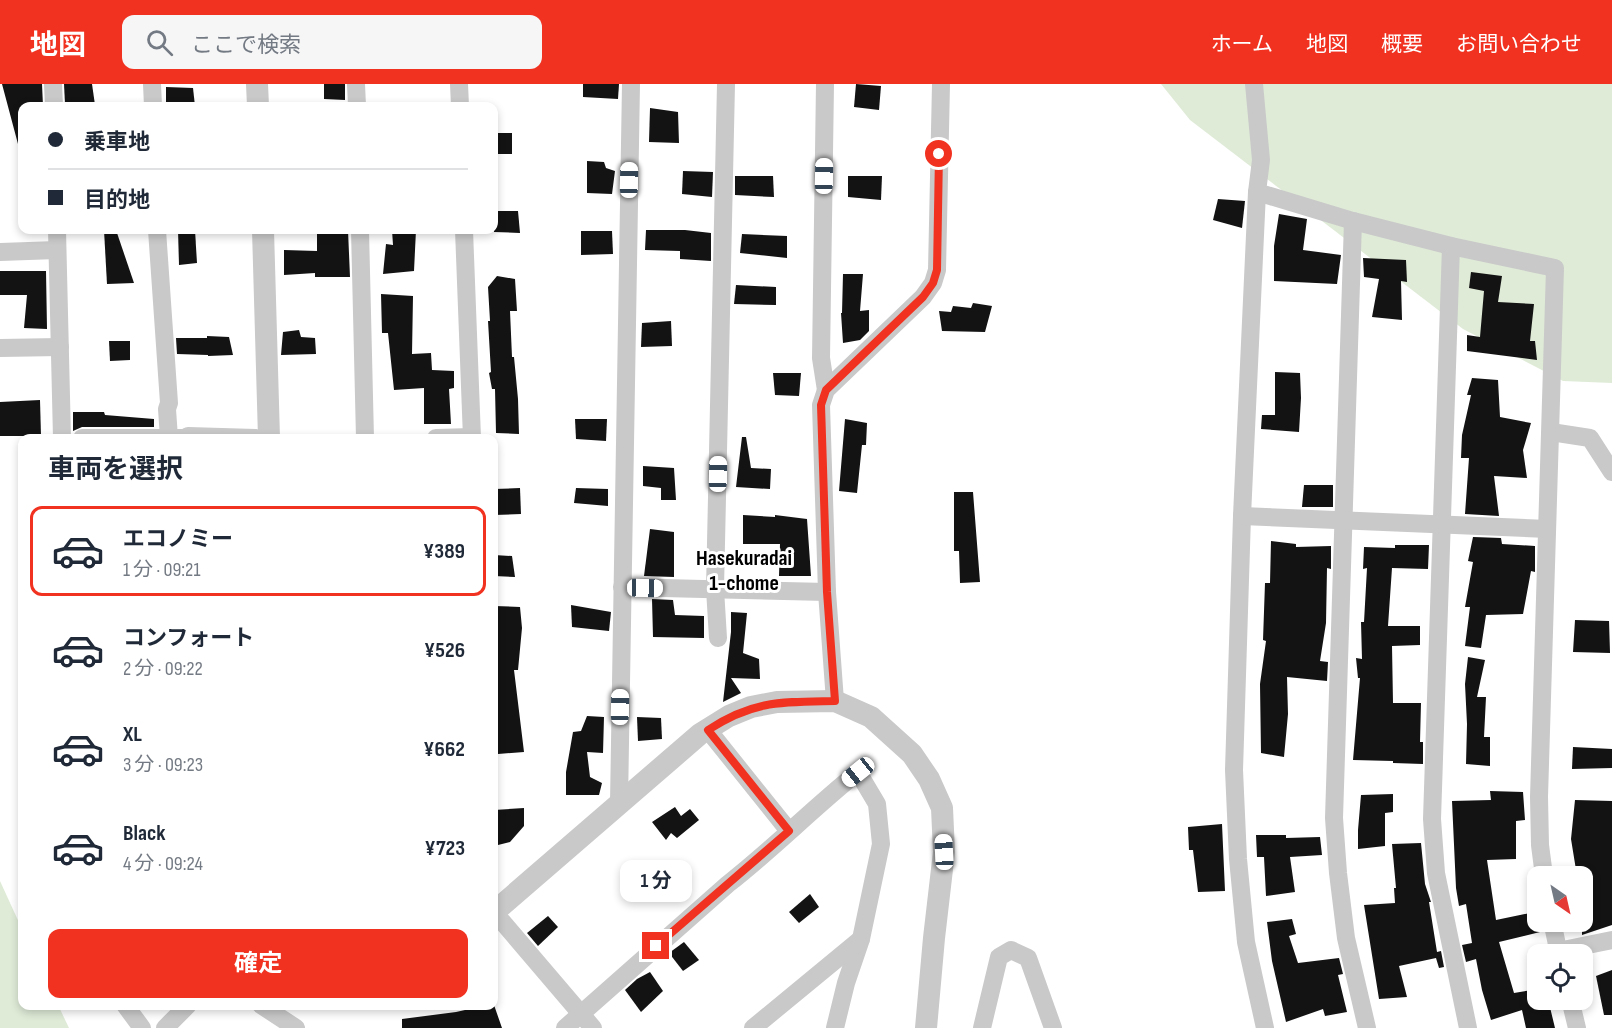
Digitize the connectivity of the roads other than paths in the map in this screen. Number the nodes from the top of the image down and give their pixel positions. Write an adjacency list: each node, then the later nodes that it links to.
1 (53, 84): 11 (street)
2 (152, 84): 12 (street)
3 (257, 84): 13 (street)
4 (356, 84): 14 (street)
5 (459, 84): 15 (street)
6 (631, 84): 40 (street)
7 (726, 84): 41 (street)
8 (825, 84): 28 (street)
9 (941, 84): 28 (street)
10 (1254, 84): 16 (street)
11 (54, 102)
12 (153, 102)
13 (258, 102)
14 (357, 102)
15 (460, 102)
16 (1257, 192): 17 (street); 36 (street)
17 (1353, 221): 23 (street); 37 (street)
18 (57, 234): 24 (street)
19 (157, 234): 31 (street)
20 (263, 234): 32 (street)
21 (360, 234): 33 (street)
22 (464, 234): 34 (street)
23 (1451, 246): 29 (street); 38 (street)
24 (57, 250): 25 (street); 26 (street)
25 (0, 252)
26 (60, 347): 27 (street); 30 (street)
27 (0, 348)
28 (826, 390): 42 (street)
29 (1551, 432): 35 (street); 39 (street)
30 (62, 434)
31 (169, 434)
32 (268, 434)
33 (365, 434)
34 (472, 434)
35 (1612, 472)
36 (1242, 516): 37 (street); 69 (street)
37 (1342, 520): 38 (street); 70 (street)
38 (1443, 525): 39 (street); 71 (street)
39 (1547, 529): 48 (street)
40 (622, 588): 41 (street); 46 (street)
41 (715, 589): 42 (street); 43 (street)
42 (827, 592): 44 (street)
43 (718, 638)
44 (835, 701): 45 (street); 66 (street)
45 (708, 730): 46 (street); 47 (street)
46 (619, 803): 49 (street)
47 (789, 831): 51 (street); 58 (street)
48 (1543, 866)
49 (498, 909)
50 (498, 917): 58 (street)
51 (861, 939): 64 (street); 65 (street)
52 (1612, 940): 53 (street)
53 (1593, 945)
54 (129, 1010): 59 (street)
55 (183, 1010): 60 (street)
56 (269, 1010): 61 (street)
57 (1572, 1010): 72 (street)
58 (581, 1013): 62 (street); 63 (street)
59 (142, 1028)
60 (165, 1028)
61 (296, 1028)
62 (565, 1028)
63 (593, 1028)
64 (753, 1028)
65 (835, 1028)
66 (926, 1028)
67 (982, 1028): 68 (street)
68 (1053, 1028)
69 (1265, 1028)
70 (1367, 1028)
71 (1468, 1028)
72 (1576, 1028)

